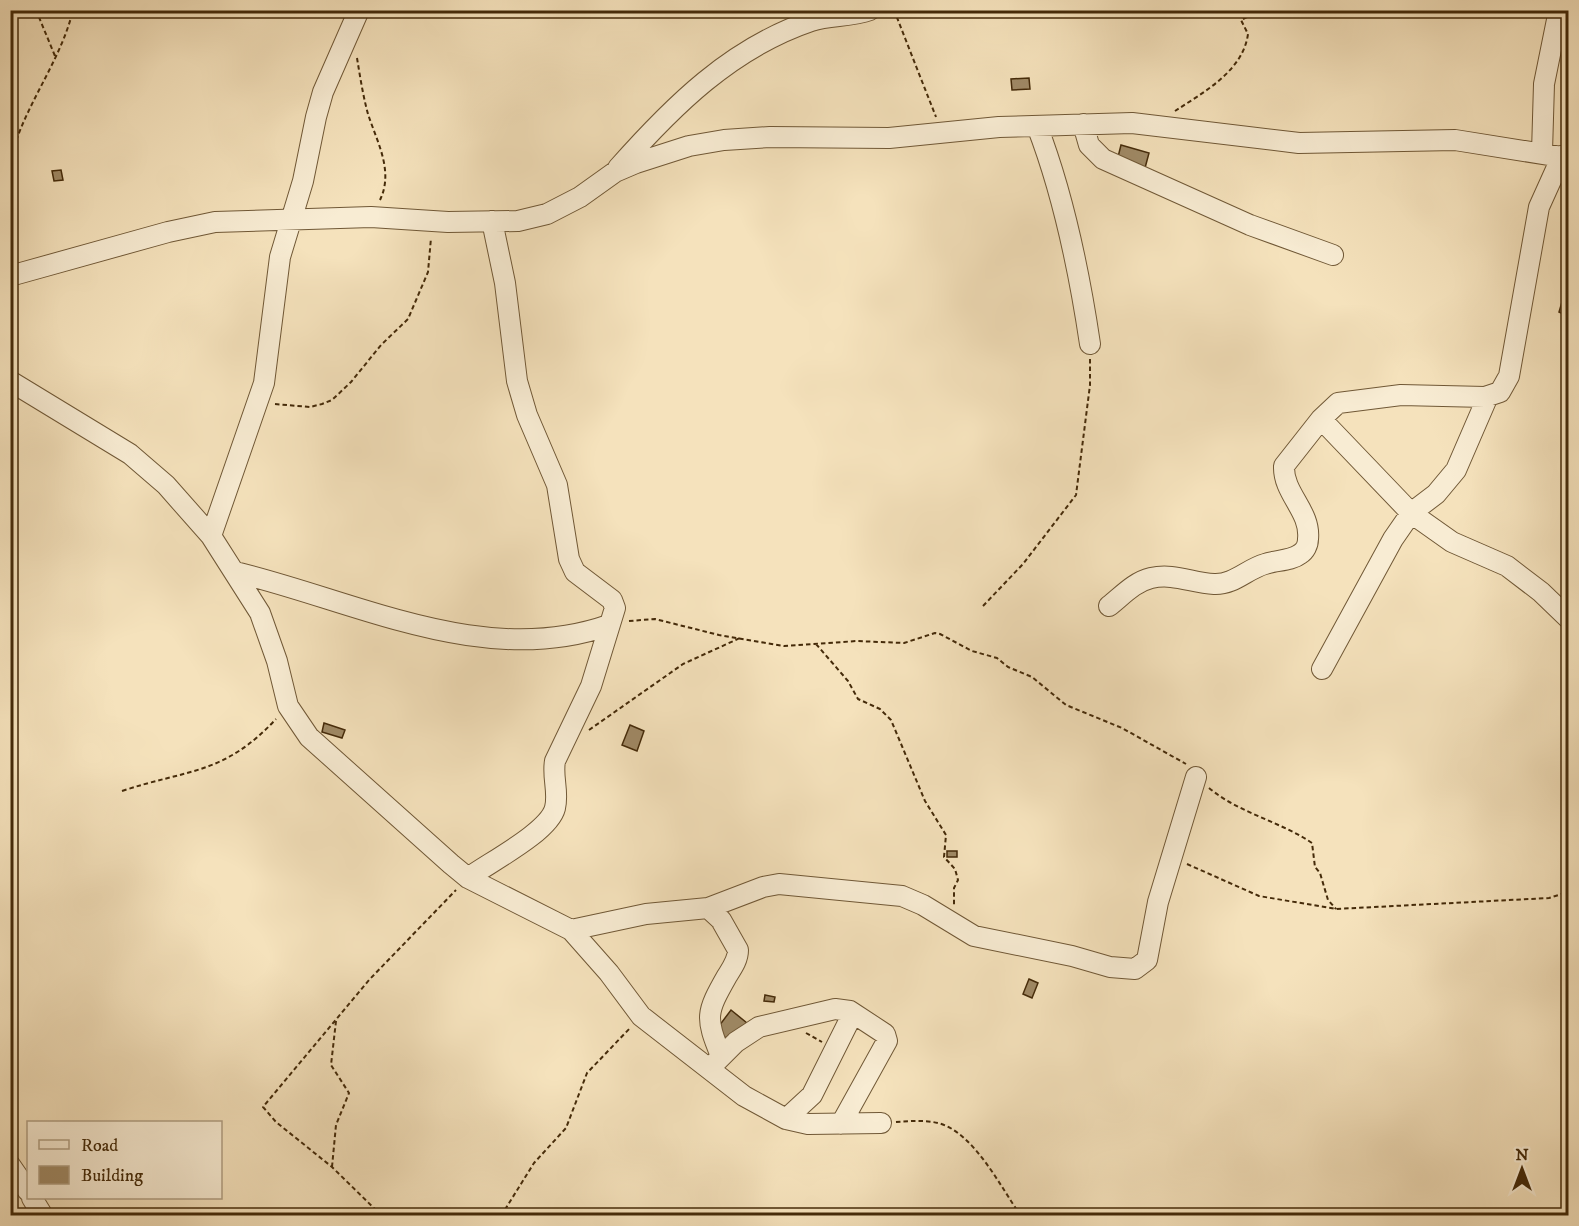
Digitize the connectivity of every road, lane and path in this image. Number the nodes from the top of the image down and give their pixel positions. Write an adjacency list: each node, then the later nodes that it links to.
1 (36, 10): 8 (path)
2 (73, 10): 8 (path)
3 (870, 10): 16 (street)
4 (894, 10): 12 (path)
5 (1252, 10): 10 (path)
6 (1559, 10): 13 (street)
7 (355, 19): 17 (path); 18 (street)
8 (55, 56): 15 (path)
9 (1083, 124): 10 (street); 11 (street); 21 (street)
10 (1154, 125): 13 (street)
11 (1037, 126): 12 (street); 23 (street)
12 (942, 133): 16 (street)
13 (1542, 152): 14 (street)
14 (1565, 157): 25 (street)
15 (10, 162)
16 (615, 172): 20 (street)
17 (371, 217): 18 (street); 19 (street)
18 (292, 219): 22 (street); 26 (street)
19 (431, 220): 20 (street); 26 (path)
20 (492, 221): 34 (street)
21 (1333, 255)
22 (10, 276)
23 (1090, 344): 31 (path)
24 (10, 381): 29 (street)
25 (1488, 396): 27 (street); 28 (street)
26 (260, 401): 29 (street)
27 (1321, 419): 28 (street); 32 (street)
28 (1411, 513): 33 (street); 37 (street)
29 (211, 536): 30 (street)
30 (235, 572): 34 (street); 38 (street)
31 (983, 606)
32 (1109, 606)
33 (1569, 618)
34 (609, 625): 35 (path); 39 (street)
35 (741, 638): 36 (path); 39 (path)
36 (816, 644): 40 (path); 47 (path)
37 (1322, 669)
38 (288, 706): 41 (path); 43 (street)
39 (564, 741): 43 (street)
40 (1196, 777): 42 (street); 46 (path)
41 (122, 791)
42 (1171, 857): 46 (path); 47 (street)
43 (468, 878): 48 (street); 51 (path)
44 (1569, 883): 46 (path)
45 (708, 908): 47 (street); 48 (street); 54 (street)
46 (1336, 909)
47 (956, 926)
48 (571, 930): 50 (street)
49 (854, 1014): 52 (street); 53 (street); 57 (street)
50 (641, 1016): 54 (street); 64 (path)
51 (337, 1019): 59 (path); 59 (path)
52 (782, 1021): 53 (path); 54 (street)
53 (836, 1051): 55 (street)
54 (716, 1062): 55 (street)
55 (786, 1119): 57 (street)
56 (881, 1123): 57 (street); 65 (path)
57 (841, 1124)
58 (10, 1165): 60 (street)
59 (332, 1167): 63 (path)
60 (27, 1190)
61 (33, 1199): 62 (street)
62 (43, 1215)
63 (382, 1215)
64 (501, 1215)
65 (1022, 1215)

